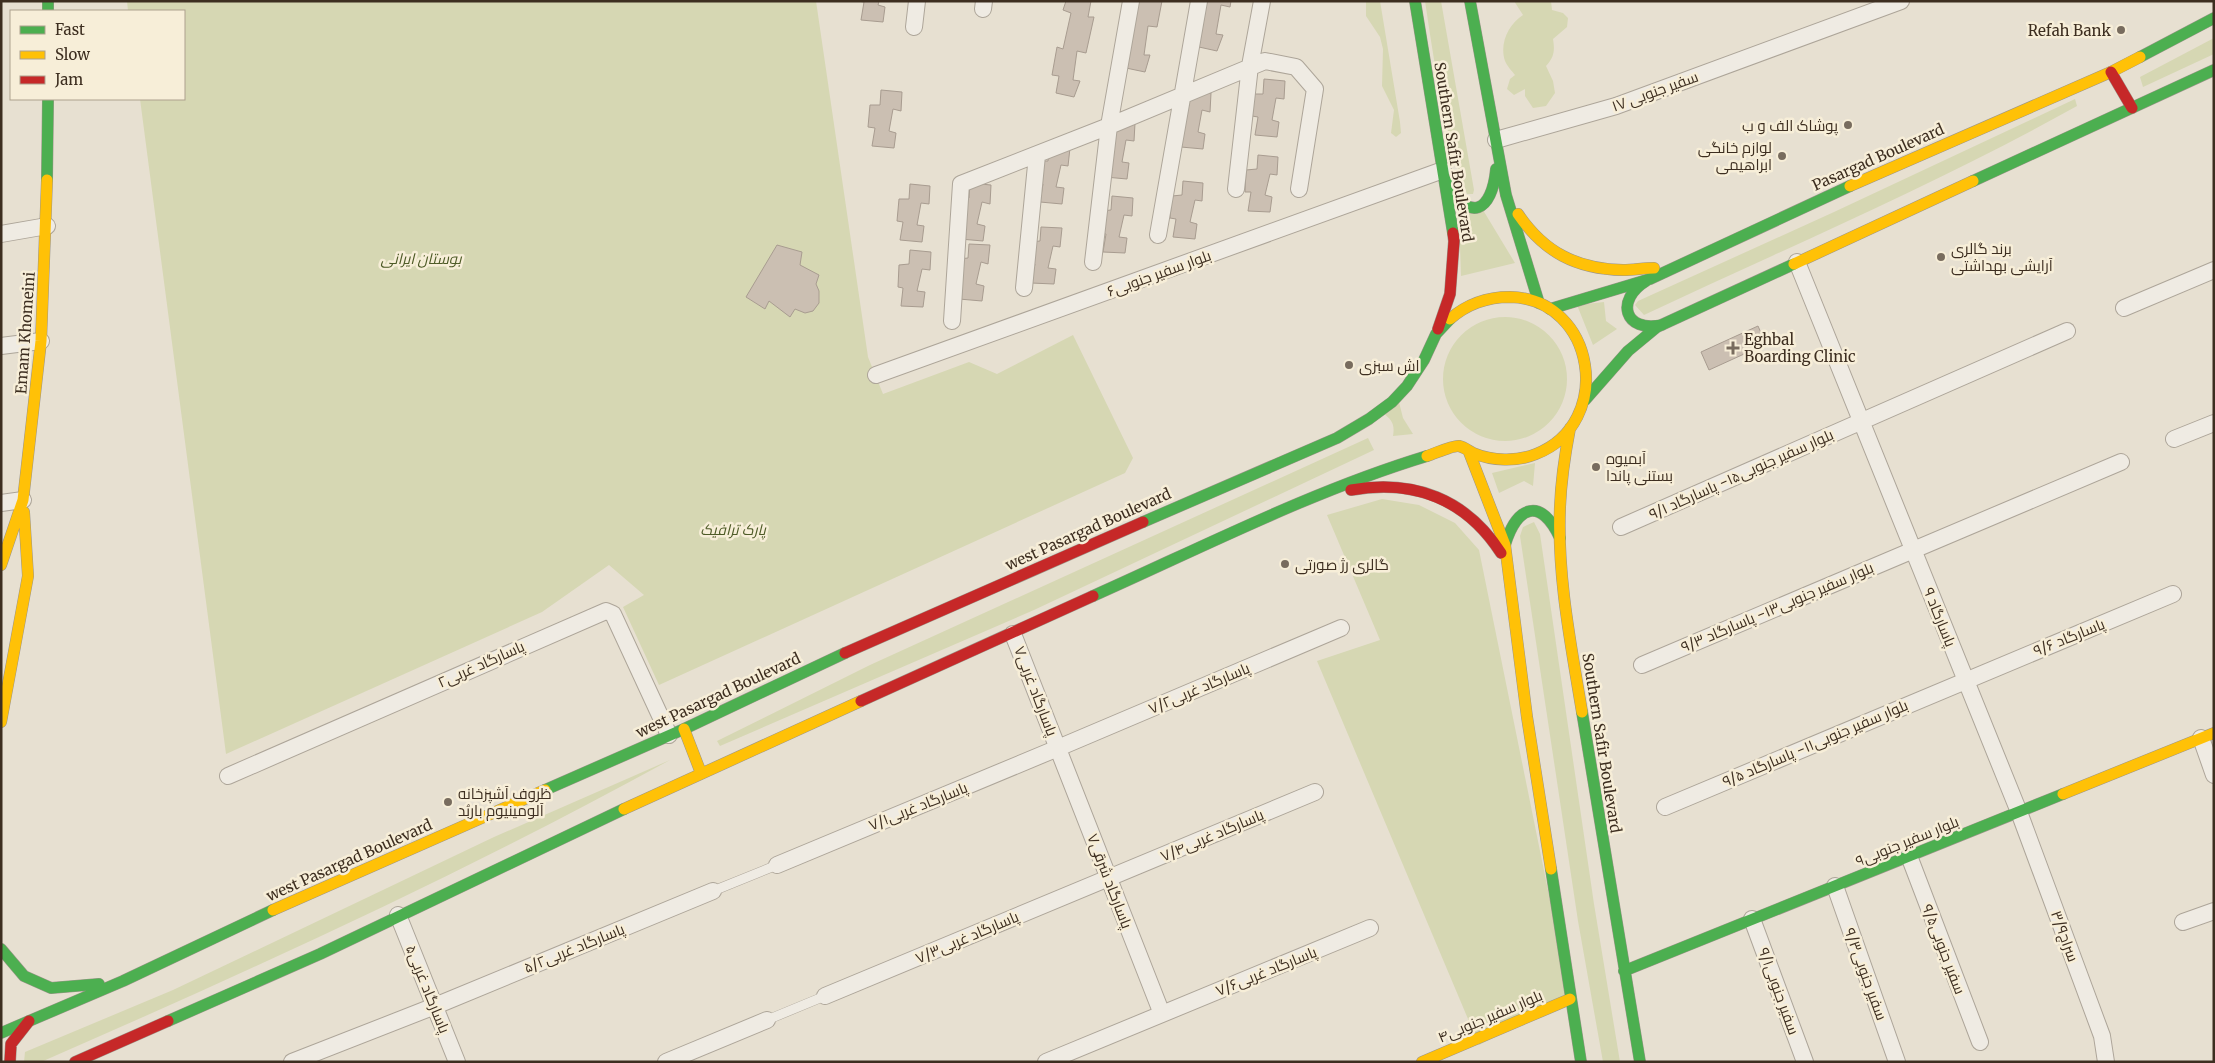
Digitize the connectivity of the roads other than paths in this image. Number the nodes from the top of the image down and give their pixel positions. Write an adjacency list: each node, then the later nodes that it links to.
1 (917, 1): 9 (street)
2 (1131, 1): 16 (street)
3 (1199, 1): 13 (street)
4 (1262, 1): 10 (street)
5 (1415, 1): 19 (main road, Southern Safir Boulevard)
6 (1470, 1): 17 (main road)
7 (1901, 1): 17 (street, سفیر جنوبی ۱۷)
8 (2214, 18): 12 (main road, Pasargad Boulevard)
9 (914, 27)
10 (1250, 66): 13 (street); 20 (street); 21 (street)
11 (2214, 70): 15 (main road)
12 (2111, 72): 15 (main road); 28 (main road, Pasargad Boulevard)
13 (1181, 95): 16 (street); 25 (street)
14 (48, 100): 23 (main road, Emam Khomeini)
15 (2132, 108): 27 (main road)
16 (1108, 126): 18 (street); 26 (street)
17 (1496, 140): 19 (main road); 22 (main road)
18 (1037, 154): 31 (street); 35 (street)
19 (1443, 170): 38 (main road, Southern Safir Boulevard); 41 (street, بلوار سفیر جنوبی۶)
20 (1236, 189)
21 (1299, 189)
22 (1509, 203): 28 (main road); 32 (main road)
23 (47, 226): 24 (street); 39 (main road, Emam Khomeini)
24 (1, 234)
25 (1158, 235)
26 (1093, 262)
27 (1797, 262): 36 (main road); 43 (street, پاسارگاد ۹)
28 (1677, 267): 30 (main road, Pasargad Boulevard)
29 (2214, 270): 33 (street)
30 (1650, 279): 34 (main road, Pasargad Boulevard); 36 (main road)
31 (1024, 288)
32 (1539, 303): 34 (main road); 38 (main road)
33 (2124, 308)
34 (1550, 309): 42 (main road)
35 (952, 321)
36 (1662, 325): 42 (main road)
37 (2067, 331): 43 (street, بلوار سفیر جنوبی۱۵- پاسارگاد ۹/۱)
38 (1436, 335): 64 (main road, west Pasargad Boulevard)
39 (41, 341): 40 (street); 50 (main road, Emam Khomeini)
40 (1, 346)
41 (876, 376)
42 (1584, 400): 45 (main road)
43 (1861, 421): 52 (street, بلوار سفیر جنوبی۱۵- پاسارگاد ۹/۱); 55 (street, پاسارگاد ۹)
44 (2214, 423): 46 (street)
45 (1570, 428): 47 (main road); 53 (main road, Southern Safir Boulevard)
46 (2174, 439)
47 (1464, 449): 49 (main road); 54 (main road)
48 (2121, 462): 55 (street, بلوار سفیر جنوبی۱۳- پاسارگاد ۹/۳)
49 (1318, 495): 57 (main road); 60 (main road)
50 (23, 500): 51 (street); 56 (main road, Emam Khomeini); 63 (main road)
51 (1, 503)
52 (1621, 527)
53 (1560, 538): 54 (main road); 84 (main road, Southern Safir Boulevard)
54 (1506, 545): 57 (main road)
55 (1913, 550): 61 (street, بلوار سفیر جنوبی۱۳- پاسارگاد ۹/۳); 62 (street, پاسارگاد ۹)
56 (1, 565)
57 (1509, 570): 87 (main road)
58 (2173, 594): 62 (street, پاسارگاد ۹/۶)
59 (1341, 628): 66 (street, پاسارگاد غربی۷/۲)
60 (1014, 634): 66 (street, پاسارگاد غربی۷); 67 (main road)
61 (1642, 665)
62 (1966, 680): 71 (street, بلوار سفیر جنوبی۱۱- پاسارگاد ۹/۵); 72 (street, پاسارگاد ۹)
63 (1, 722)
64 (676, 732): 67 (main road); 69 (street, پاسارگاد غربی۲); 85 (main road, west Pasargad Boulevard)
65 (2207, 736): 68 (street); 72 (main road, بلوار سفیر جنوبی۹)
66 (1058, 748): 74 (street, پاسارگاد غربی۷/۱); 75 (street, پاسارگاد شرقی۷)
67 (702, 773): 79 (main road)
68 (2214, 775)
69 (228, 776)
70 (1315, 792): 75 (street, پاسارگاد غربی۷/۴)
71 (1664, 807)
72 (2019, 812): 73 (main road, بلوار سفیر جنوبی۹); 105 (street, سراج۳/۹)
73 (1909, 856): 76 (main road, بلوار سفیر جنوبی۹); 93 (street, سفیر جنوبی۹/۵)
74 (777, 865): 77 (lane)
75 (1109, 878): 86 (street, پاسارگاد غربی۷/۳); 89 (street, پاسارگاد شرقی۷)
76 (1835, 886): 80 (main road, بلوار سفیر جنوبی۹); 104 (street, سفیر جنوبی۹/۳)
77 (712, 891): 88 (street, پاسارگاد غربی۵/۲)
78 (2214, 912): 81 (street)
79 (398, 915): 88 (street, پاسارگاد غربی۵); 94 (main road)
80 (1752, 919): 84 (main road, بلوار سفیر جنوبی۹); 103 (street, سفیر جنوبی۹/۱)
81 (2183, 922)
82 (1370, 928): 89 (street, پاسارگاد غربی۷/۶)
83 (1, 949): 85 (main road)
84 (1624, 971): 102 (main road, Southern Safir Boulevard)
85 (123, 981): 90 (main road, west Pasargad Boulevard)
86 (825, 996): 91 (lane)
87 (1570, 998): 100 (main road, بلوار سفیر جنوبی۴); 101 (main road)
88 (434, 1006): 96 (street, پاسارگاد غربی۵/۲); 97 (street, پاسارگاد غربی۵)
89 (1162, 1014): 99 (street, پاسارگاد غربی۷/۶)
90 (30, 1020): 92 (main road, west Pasargad Boulevard); 95 (main road)
91 (767, 1020): 98 (street)
92 (1, 1033)
93 (1980, 1042)
94 (77, 1061)
95 (10, 1062)
96 (292, 1062)
97 (457, 1062)
98 (666, 1062)
99 (1046, 1062)
100 (1422, 1062)
101 (1582, 1062)
102 (1640, 1062)
103 (1805, 1062)
104 (1897, 1062)
105 (2106, 1062)

